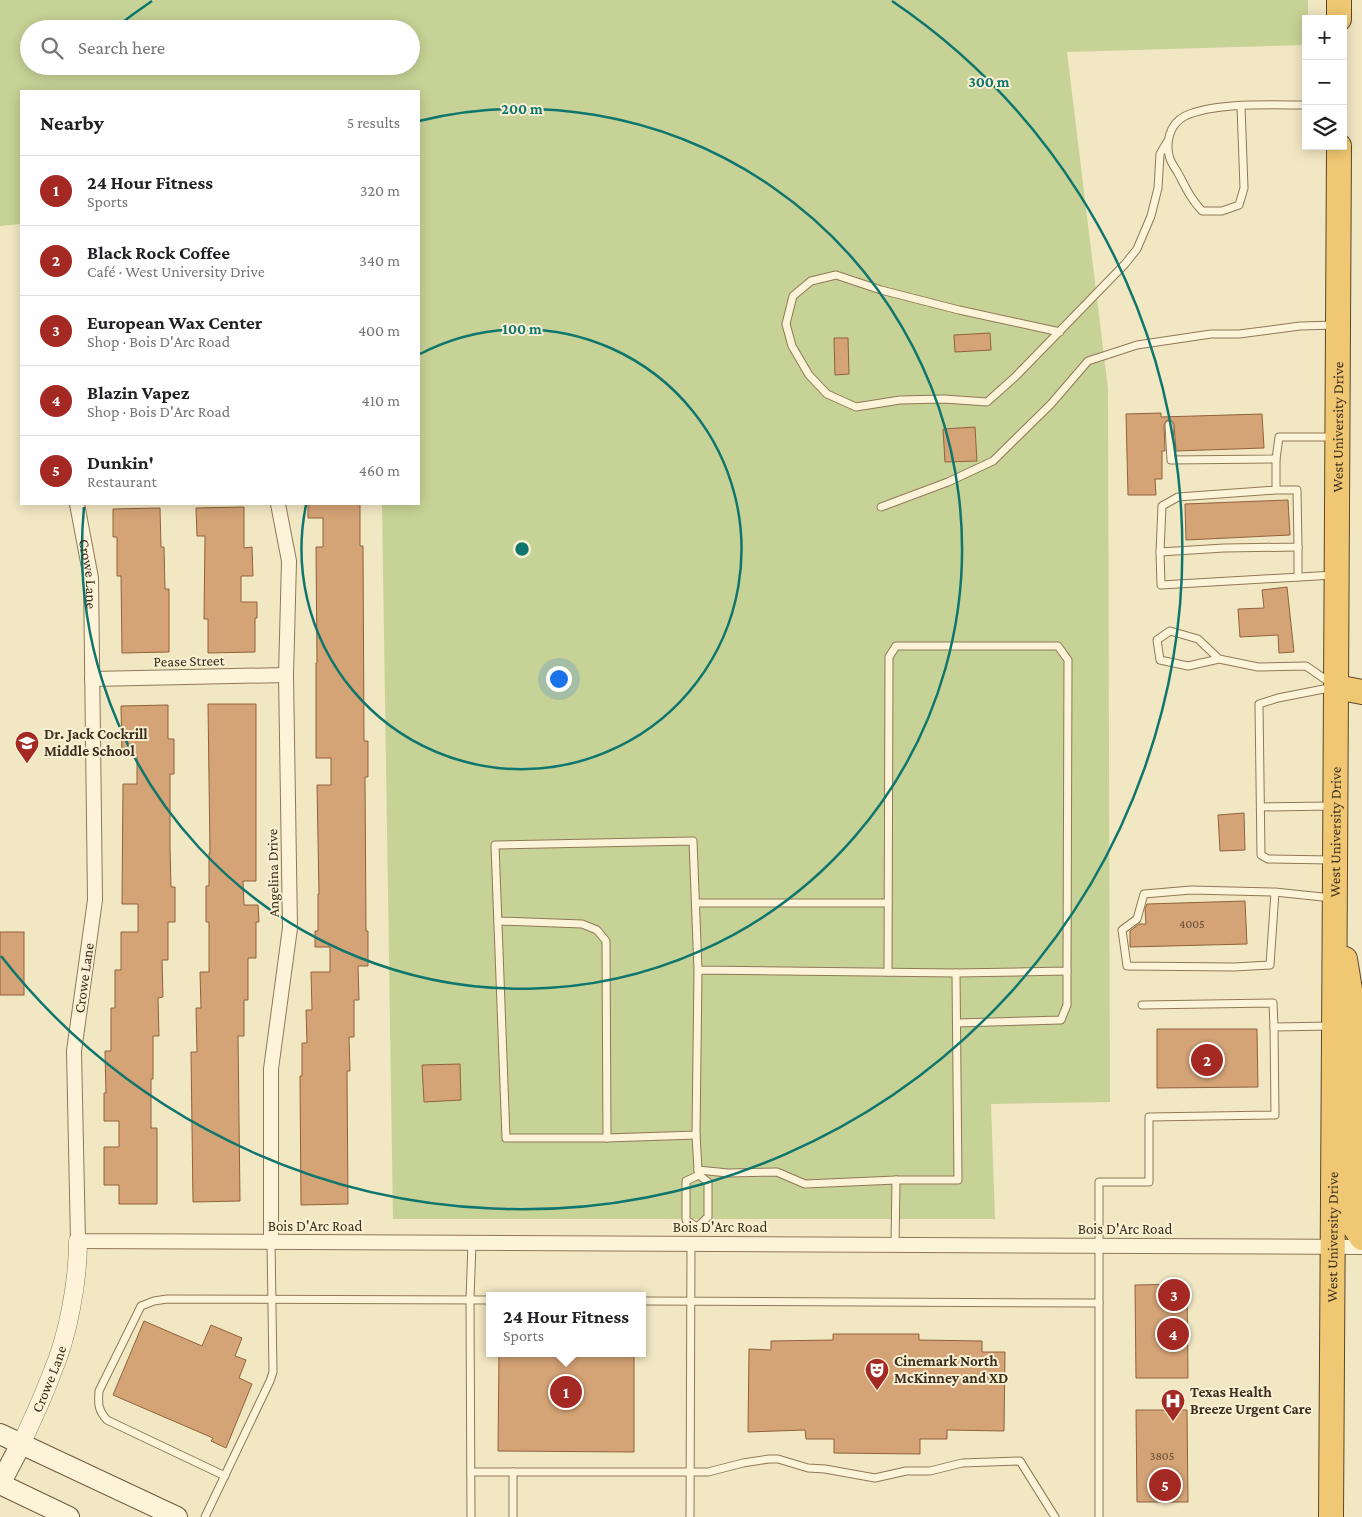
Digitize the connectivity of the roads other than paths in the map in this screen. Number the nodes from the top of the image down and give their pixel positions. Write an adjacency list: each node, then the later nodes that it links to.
1 (1339, 0): 2 (highway)
2 (1339, 15)
3 (1302, 105): 4 (lane)
4 (1241, 106): 5 (lane); 5 (lane)
5 (1167, 142): 8 (lane)
6 (1339, 150): 7 (highway, West University Drive)
7 (1338, 325): 10 (highway, West University Drive); 15 (lane)
8 (1060, 332): 8 (lane)
9 (1169, 425): 11 (lane)
10 (1338, 436): 11 (lane); 18 (highway, West University Drive)
11 (1276, 459): 12 (lane)
12 (1276, 490): 16 (lane); 17 (lane)
13 (77, 505): 22 (street, Crowe Lane)
14 (278, 505): 21 (street, Angelina Drive)
15 (881, 507)
16 (1298, 547): 17 (lane); 19 (lane)
17 (1160, 552): 19 (lane)
18 (1336, 575): 19 (lane); 23 (highway, West University Drive)
19 (1298, 577)
20 (1219, 659): 20 (lane); 23 (lane)
21 (286, 675): 22 (street, Pease Street); 48 (street, Angelina Drive)
22 (92, 679): 47 (street, Crowe Lane)
23 (1336, 687): 24 (highway); 25 (highway, West University Drive); 26 (lane)
24 (1362, 692)
25 (1335, 806): 26 (lane); 27 (highway, West University Drive)
26 (1260, 807): 27 (lane)
27 (1335, 860): 29 (highway, West University Drive)
28 (1275, 892): 28 (lane); 29 (lane)
29 (1335, 898): 39 (highway, West University Drive); 46 (highway)
30 (696, 903): 31 (lane); 32 (lane); 33 (lane)
31 (888, 903): 34 (lane); 35 (lane)
32 (498, 921): 42 (lane); 42 (lane)
33 (698, 970): 35 (lane); 41 (lane)
34 (1067, 971): 36 (lane); 38 (lane)
35 (888, 972): 36 (lane)
36 (956, 973): 38 (lane)
37 (1142, 1004): 40 (lane)
38 (957, 1023): 44 (lane)
39 (1333, 1026): 40 (lane); 53 (highway, West University Drive)
40 (1274, 1027): 52 (lane)
41 (696, 1136): 42 (lane); 43 (lane)
42 (607, 1138)
43 (699, 1172): 44 (lane); 45 (lane); 45 (lane)
44 (896, 1180): 51 (lane)
45 (697, 1227): 50 (lane)
46 (1362, 1238)
47 (78, 1241): 48 (street, Bois D'Arc Road); 62 (street, Crowe Lane)
48 (271, 1242): 49 (street, Bois D'Arc Road); 55 (lane)
49 (472, 1243): 50 (street, Bois D'Arc Road); 56 (lane)
50 (694, 1244): 51 (street, Bois D'Arc Road); 59 (lane)
51 (895, 1244): 52 (street, Bois D'Arc Road)
52 (1100, 1246): 53 (street, Bois D'Arc Road); 60 (lane)
53 (1332, 1246): 54 (street, Bois D'Arc Road); 77 (highway, West University Drive)
54 (1362, 1247)
55 (272, 1298): 56 (lane); 66 (lane); 66 (lane)
56 (470, 1299): 57 (lane); 63 (lane)
57 (486, 1300)
58 (646, 1301): 59 (lane)
59 (690, 1302): 60 (lane); 65 (lane)
60 (1099, 1303): 76 (lane)
61 (0, 1434): 62 (main road)
62 (21, 1444): 67 (main road); 70 (main road)
63 (471, 1472): 64 (lane); 72 (lane)
64 (513, 1472): 65 (lane); 73 (lane)
65 (689, 1472): 74 (lane); 75 (lane)
66 (225, 1476): 71 (lane)
67 (0, 1484): 68 (lane); 69 (main road)
68 (0, 1491)
69 (69, 1517)
70 (177, 1517)
71 (205, 1517)
72 (471, 1517)
73 (513, 1517)
74 (690, 1517)
75 (1055, 1517)
76 (1098, 1517)
77 (1331, 1517)

